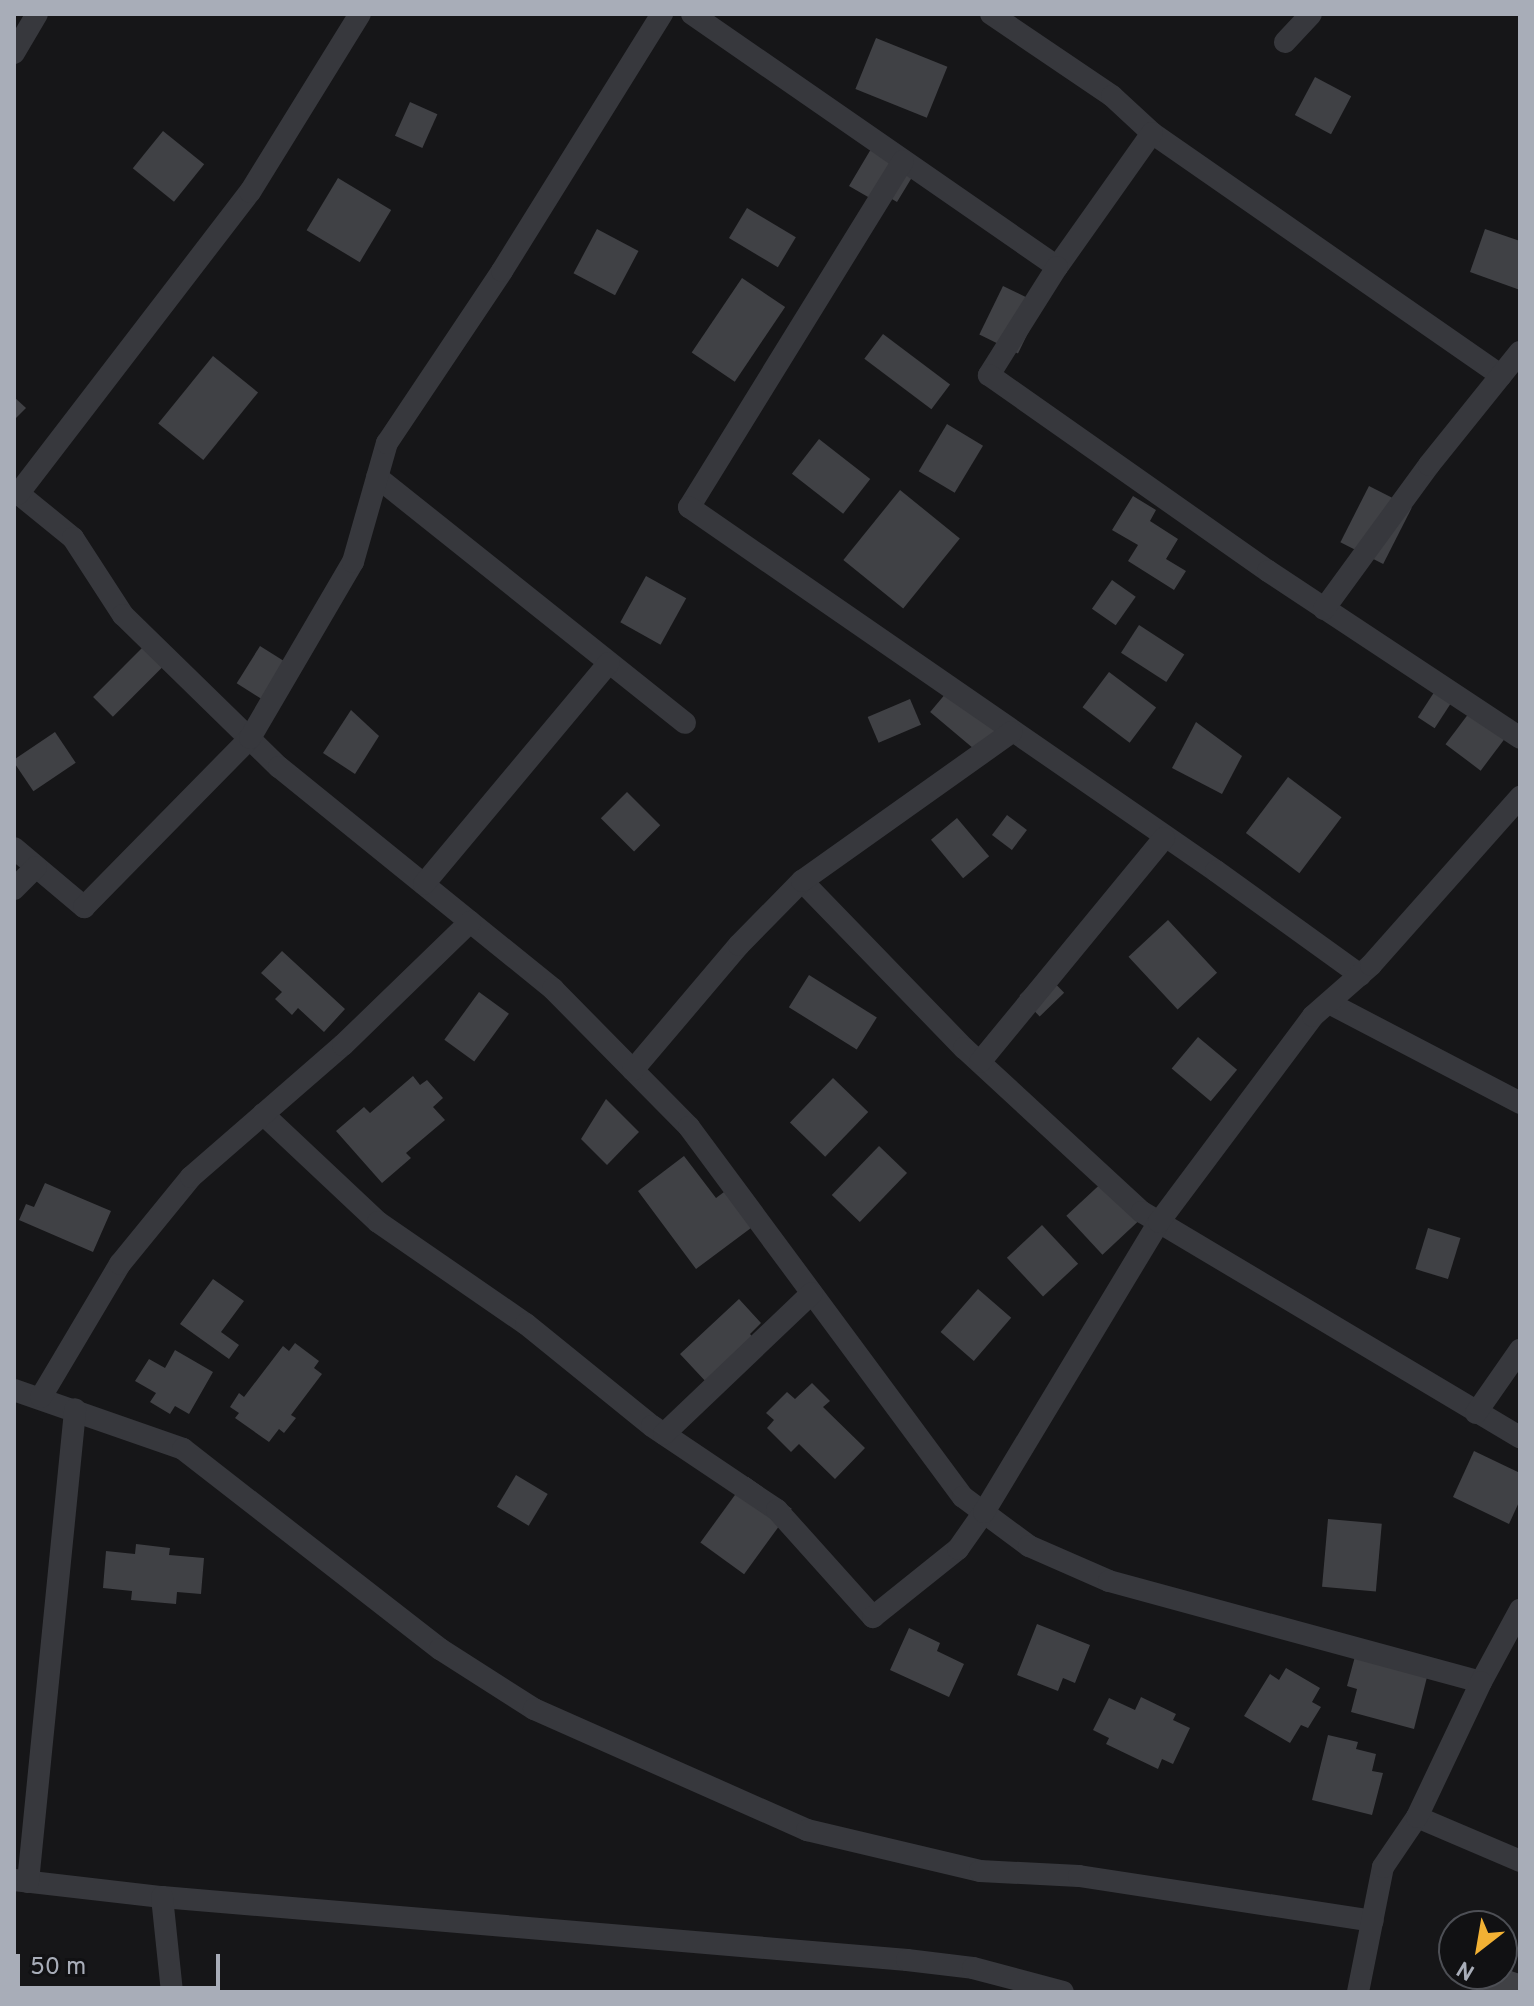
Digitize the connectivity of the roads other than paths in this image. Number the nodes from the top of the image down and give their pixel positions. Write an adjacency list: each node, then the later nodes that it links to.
1 (37, 14): 8 (street)
2 (360, 14): 15 (street)
3 (662, 14): 14 (street)
4 (692, 14): 10 (street)
5 (991, 14): 9 (street)
6 (1311, 14): 7 (street)
7 (1285, 42)
8 (14, 53)
9 (1152, 133): 11 (street); 13 (street)
10 (903, 161): 11 (street); 19 (street)
11 (1057, 267): 16 (street)
12 (1520, 352): 13 (street)
13 (1501, 376): 16 (street)
14 (377, 477): 17 (street); 20 (street)
15 (16, 492): 20 (street)
16 (1324, 609): 21 (street)
17 (609, 663): 18 (street); 27 (street)
18 (685, 723)
19 (1012, 732): 23 (street); 26 (street)
20 (250, 738): 25 (street); 27 (street)
21 (1520, 738)
22 (1520, 797): 30 (street)
23 (1164, 838): 30 (street); 32 (street)
24 (14, 848): 25 (street)
25 (36, 867): 28 (street)
26 (802, 881): 32 (street); 33 (street)
27 (424, 884): 29 (street)
28 (14, 889)
29 (470, 922): 33 (street); 35 (street)
30 (1360, 975): 31 (street)
31 (1329, 1003): 34 (street); 36 (street)
32 (980, 1062): 36 (street)
33 (633, 1070): 37 (street)
34 (1520, 1103)
35 (263, 1114): 40 (street); 43 (street)
36 (1159, 1222): 42 (street); 45 (street)
37 (812, 1293): 43 (street); 45 (street)
38 (1520, 1350): 42 (street)
39 (14, 1390): 40 (street)
40 (41, 1397): 41 (street)
41 (75, 1409): 50 (street); 52 (street)
42 (1476, 1413): 44 (street)
43 (664, 1434): 45 (street)
44 (1520, 1437)
45 (984, 1512): 47 (street)
46 (1520, 1610): 47 (street)
47 (1481, 1682): 48 (street)
48 (1417, 1817): 49 (street); 52 (street)
49 (1520, 1861)
50 (21, 1881): 51 (street)
51 (162, 1897): 53 (street); 54 (street)
52 (1373, 1921): 55 (street)
53 (172, 1992)
54 (1063, 1992)
55 (1358, 1992)

